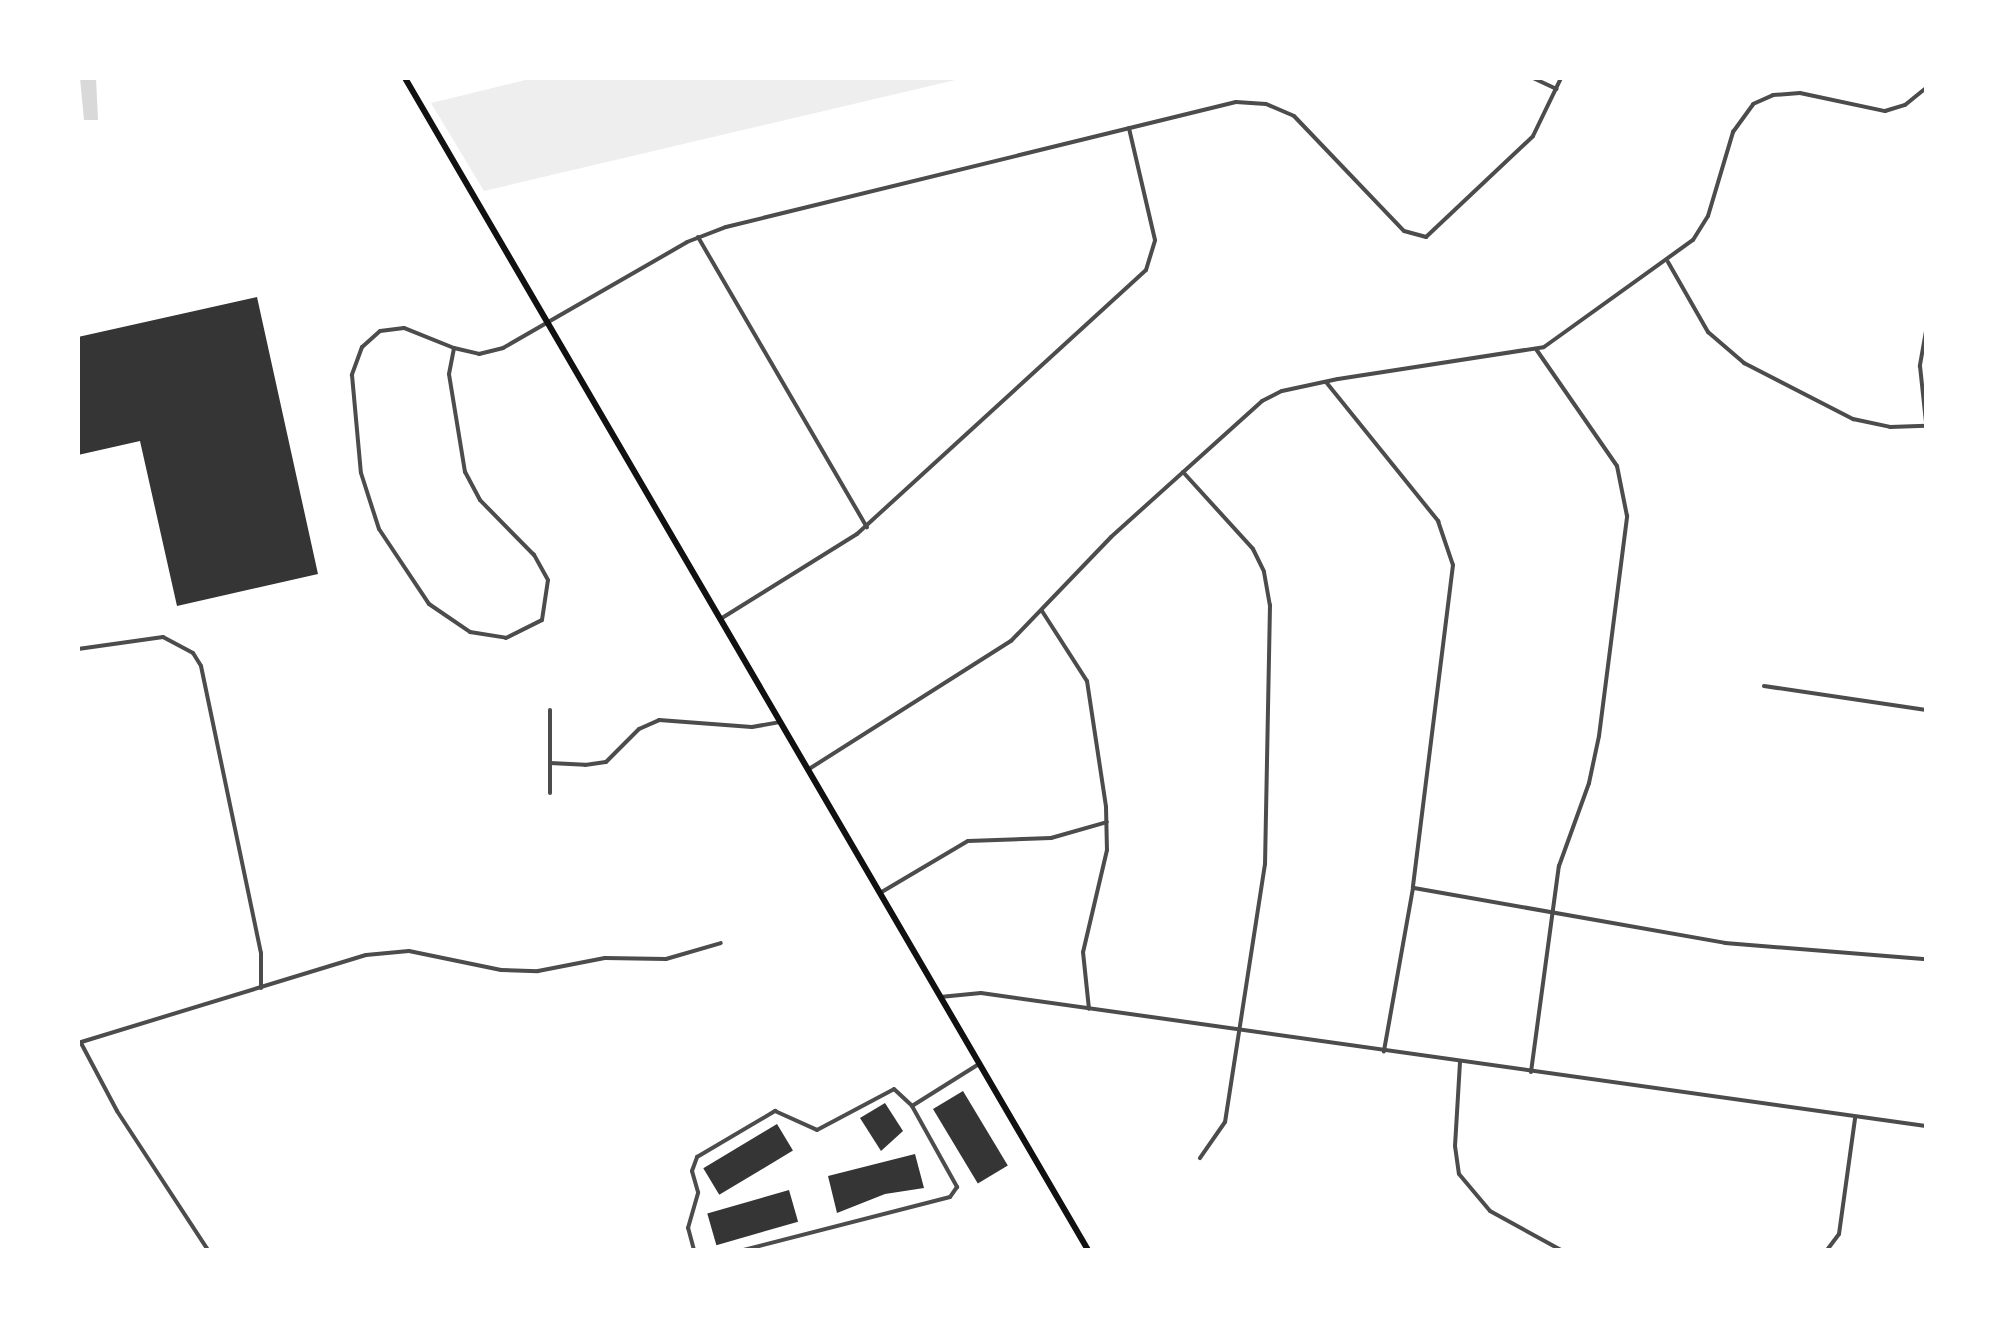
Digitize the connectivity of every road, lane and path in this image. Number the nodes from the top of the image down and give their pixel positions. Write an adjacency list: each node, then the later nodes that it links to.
1 (405, 78): 9 (main road)
2 (1533, 78): 5 (street)
3 (1561, 78): 5 (street)
4 (1926, 88): 8 (street)
5 (1557, 89): 6 (street)
6 (1129, 128): 7 (street); 16 (street)
7 (698, 237): 9 (street); 16 (street)
8 (1668, 262): 12 (street); 14 (street)
9 (551, 322): 11 (street); 18 (main road)
10 (1926, 331): 14 (street)
11 (454, 348): 11 (street)
12 (1536, 349): 13 (street); 30 (street)
13 (1326, 382): 15 (street); 28 (street)
14 (1926, 424)
15 (1183, 472): 17 (street); 36 (street)
16 (867, 527): 18 (street)
17 (1042, 611): 25 (street); 27 (street)
18 (722, 618): 23 (main road)
19 (78, 649): 33 (street)
20 (1764, 686): 22 (street)
21 (550, 710): 24 (street)
22 (1926, 710)
23 (780, 722): 24 (street); 25 (main road)
24 (550, 763): 26 (street)
25 (807, 770): 29 (main road)
26 (550, 793)
27 (1107, 822): 29 (street); 35 (street)
28 (1413, 888): 30 (street); 38 (street)
29 (880, 893): 34 (main road)
30 (1553, 911): 32 (street); 42 (street)
31 (721, 943): 33 (street)
32 (1926, 960): 39 (street)
33 (261, 988): 37 (street)
34 (940, 997): 35 (street); 41 (main road)
35 (1089, 1009): 36 (street)
36 (1242, 1031): 38 (street); 46 (street)
37 (80, 1043): 47 (street)
38 (1384, 1051): 40 (street)
39 (1926, 1060)
40 (1460, 1062): 42 (street); 51 (street)
41 (979, 1064): 43 (street); 50 (main road)
42 (1531, 1072): 44 (street)
43 (912, 1106): 48 (street); 49 (street)
44 (1855, 1118): 45 (street); 52 (street)
45 (1926, 1126)
46 (1200, 1158)
47 (208, 1250)
48 (694, 1250)
49 (743, 1250)
50 (1088, 1250)
51 (1561, 1250)
52 (1827, 1250)

